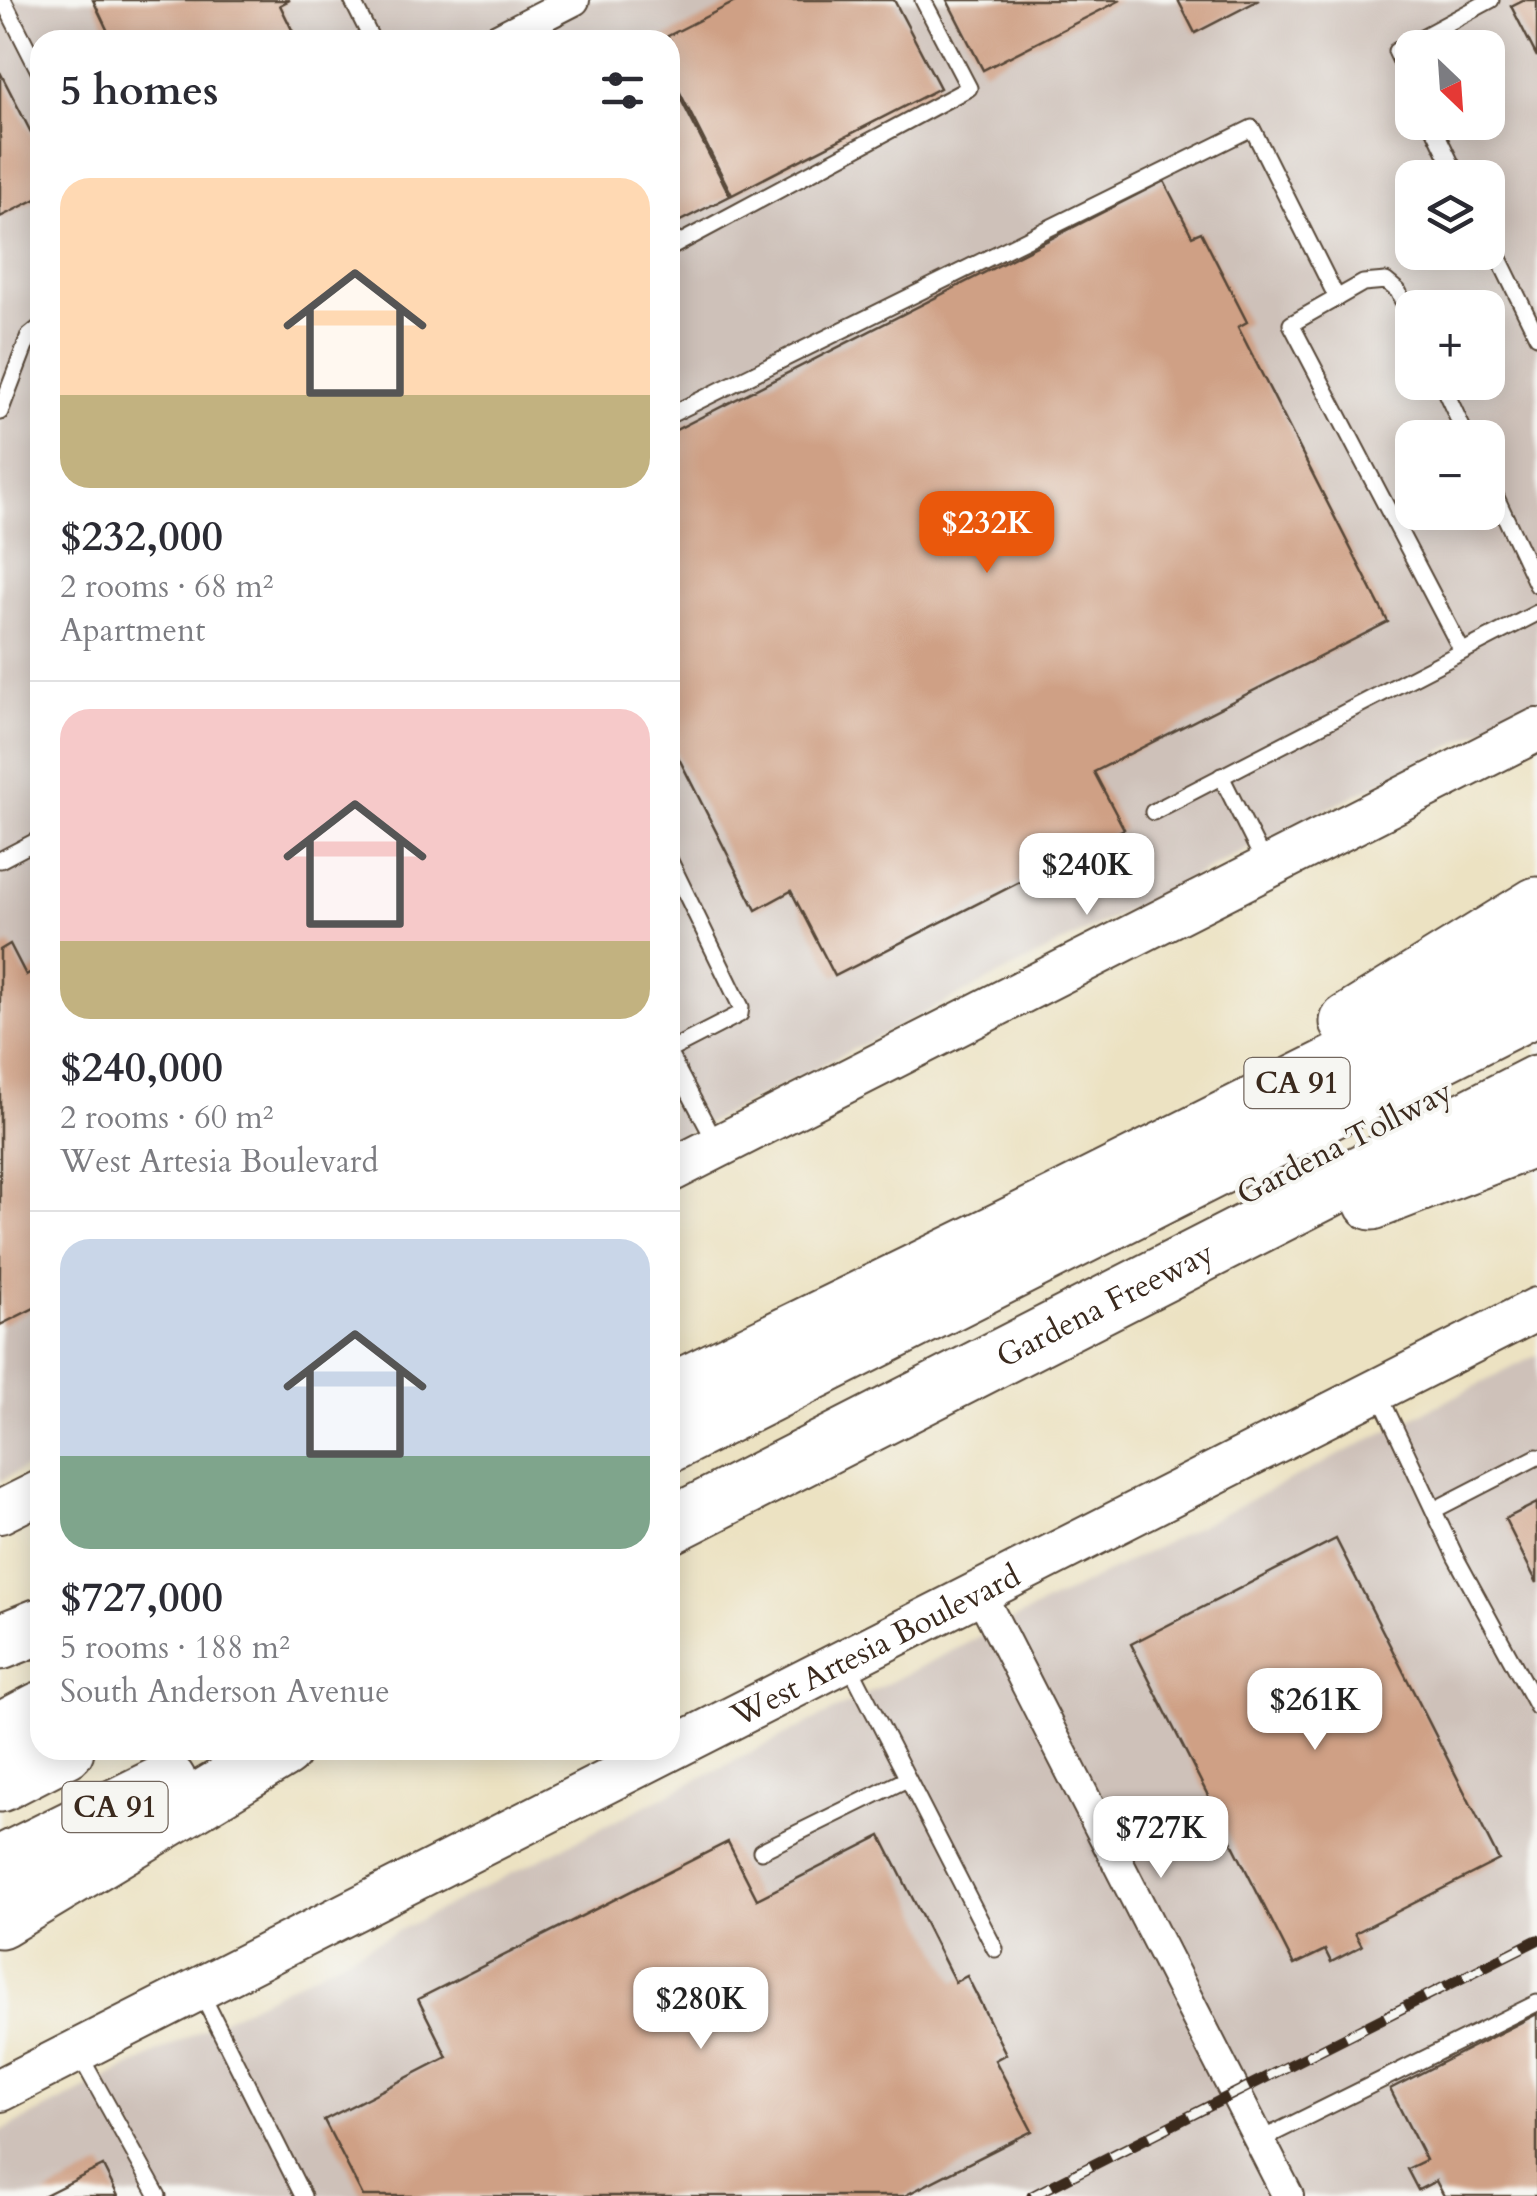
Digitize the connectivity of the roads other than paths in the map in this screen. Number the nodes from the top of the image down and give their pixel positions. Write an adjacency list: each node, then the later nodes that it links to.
1 (3, 0): 9 (lane)
2 (352, 0): 6 (lane)
3 (574, 0): 7 (street)
4 (923, 0): 10 (lane)
5 (1491, 0): 8 (lane)
6 (367, 30)
7 (516, 30)
8 (1435, 30)
9 (30, 53)
10 (680, 243)
11 (1505, 270): 15 (lane)
12 (1398, 290): 13 (lane)
13 (1337, 298): 16 (lane); 21 (lane)
14 (30, 335): 17 (lane)
15 (1537, 336)
16 (680, 410)
17 (0, 412)
18 (1505, 516): 19 (lane)
19 (1537, 585)
20 (1537, 613): 21 (lane)
21 (1462, 651): 23 (lane)
22 (1537, 730): 27 (main road)
23 (1221, 776): 24 (lane); 27 (lane)
24 (1153, 812)
25 (30, 844): 26 (lane)
26 (0, 860)
27 (1266, 867): 37 (main road)
28 (680, 881): 33 (lane)
29 (1537, 905): 39 (highway)
30 (1537, 963): 39 (highway, CA 91)
31 (1537, 1007): 44 (highway, Gardena Tollway)
32 (1537, 1044): 46 (highway, Gardena Tollway)
33 (680, 1047)
34 (680, 1072): 37 (lane)
35 (1537, 1083): 41 (highway, Gardena Freeway)
36 (1537, 1138): 41 (highway)
37 (718, 1146): 38 (main road)
38 (680, 1166)
39 (1057, 1204): 42 (highway, CA 91)
40 (1537, 1310): 43 (main road, West Artesia Boulevard)
41 (1081, 1316): 50 (highway, Gardena Freeway)
42 (680, 1387)
43 (1377, 1391): 48 (lane); 51 (main road, West Artesia Boulevard)
44 (680, 1439)
45 (1537, 1457): 48 (lane)
46 (680, 1479)
47 (30, 1497): 49 (main road)
48 (1434, 1510): 55 (lane)
49 (0, 1512)
50 (680, 1521)
51 (980, 1593): 54 (main road, West Artesia Boulevard); 75 (street)
52 (30, 1630): 53 (highway)
53 (0, 1642)
54 (847, 1660): 58 (main road, West Artesia Boulevard); 64 (lane)
55 (1537, 1706)
56 (30, 1715): 57 (highway)
57 (0, 1731)
58 (680, 1745)
59 (47, 1760): 65 (highway)
60 (127, 1760): 66 (highway)
61 (210, 1760): 68 (highway, CA 91)
62 (266, 1760): 69 (highway)
63 (650, 1760): 71 (main road, West Artesia Boulevard)
64 (908, 1778): 67 (lane); 70 (lane)
65 (0, 1784)
66 (0, 1825)
67 (761, 1851)
68 (0, 1864)
69 (0, 1920)
70 (995, 1949)
71 (199, 1989): 73 (main road, West Artesia Boulevard); 77 (lane)
72 (1537, 2003): 75 (lane)
73 (77, 2051): 74 (main road, West Artesia Boulevard); 76 (lane)
74 (0, 2090)
75 (1260, 2140): 78 (street)
76 (158, 2196)
77 (303, 2196)
78 (1288, 2196)

